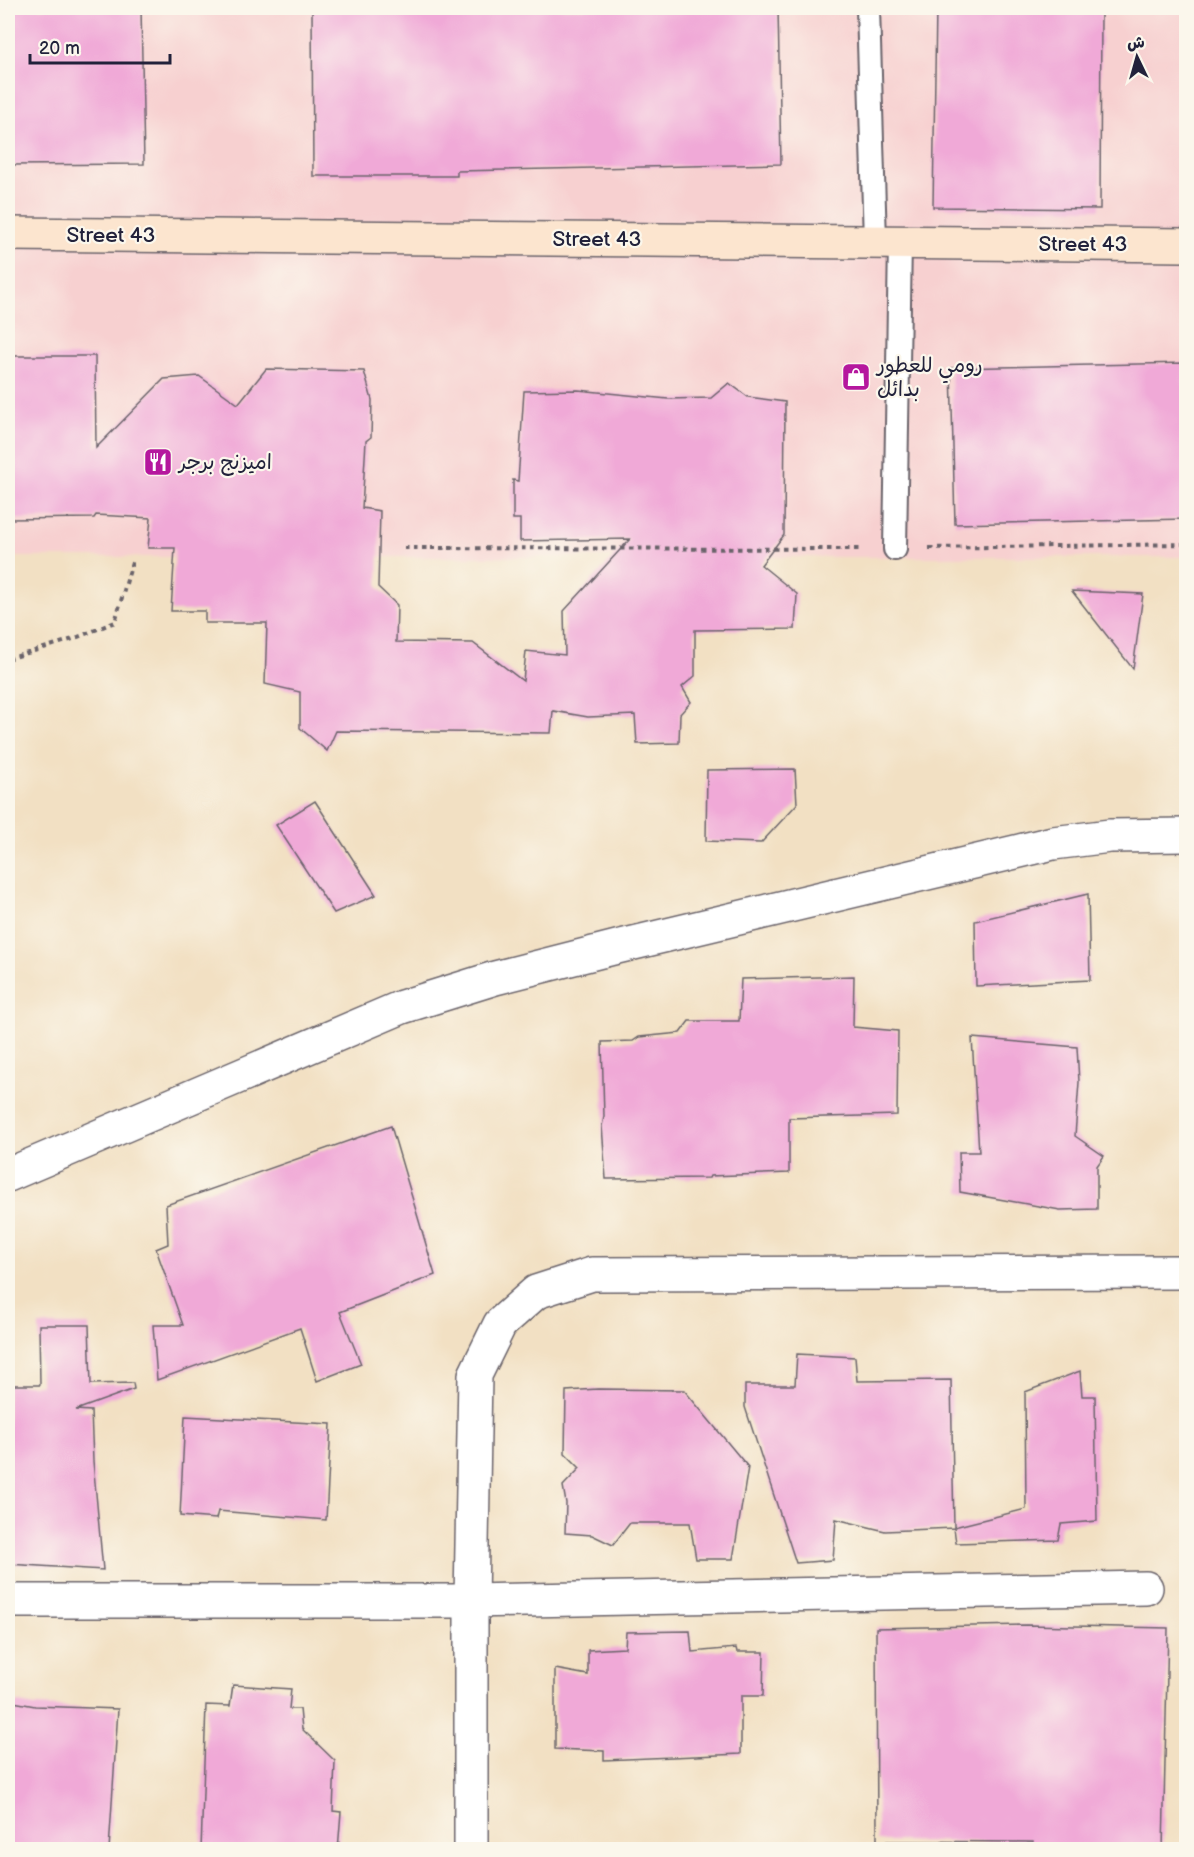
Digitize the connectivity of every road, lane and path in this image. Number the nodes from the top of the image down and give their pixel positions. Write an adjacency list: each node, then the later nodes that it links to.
1 (868, 8): 3 (lane)
2 (8, 234): 3 (street, Street 43)
3 (887, 242): 4 (street, Street 43); 7 (lane)
4 (1186, 245)
5 (1186, 544): 7 (path)
6 (404, 548): 7 (path)
7 (895, 549)
8 (133, 559): 9 (path)
9 (8, 659)
10 (1186, 835): 11 (street)
11 (8, 1175)
12 (1186, 1272): 15 (street)
13 (1146, 1588): 15 (street)
14 (8, 1601): 15 (street)
15 (471, 1601): 16 (street)
16 (471, 1850)

